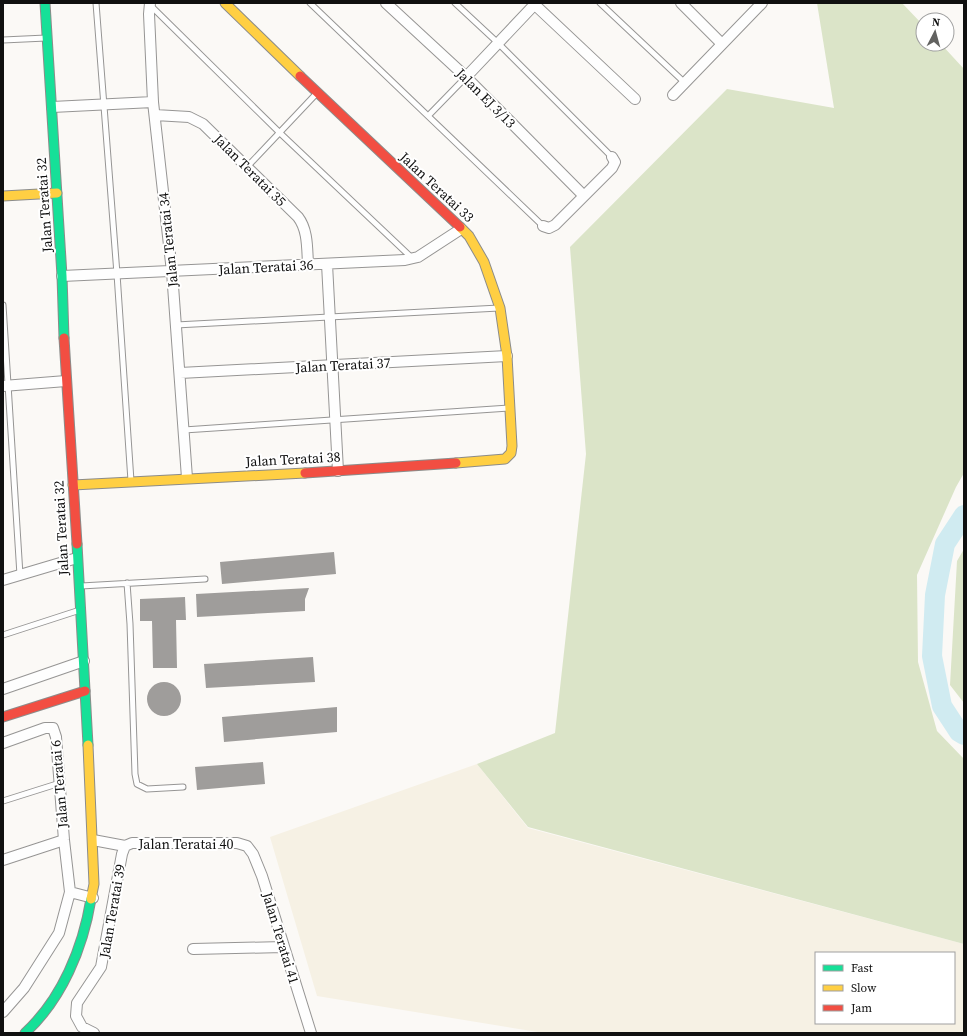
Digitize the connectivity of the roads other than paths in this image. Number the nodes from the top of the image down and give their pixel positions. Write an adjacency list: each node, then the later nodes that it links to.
1 (45, 3): 12 (street, Jalan Teratai 32)
2 (96, 3): 22 (lane)
3 (150, 3): 21 (street, Jalan Teratai 34); 26 (lane)
4 (224, 3): 18 (street, Jalan Teratai 33)
5 (310, 3): 25 (lane)
6 (386, 3): 16 (street, Jalan EJ 3/13)
7 (455, 3): 14 (lane)
8 (535, 3): 14 (street); 20 (street)
9 (600, 3): 17 (lane)
10 (681, 3): 15 (street)
11 (759, 4): 15 (street)
12 (47, 38): 13 (lane); 23 (street, Jalan Teratai 32)
13 (3, 40)
14 (498, 43): 16 (street); 27 (lane)
15 (722, 44): 17 (street)
16 (466, 77): 25 (lane); 31 (street, Jalan EJ 3/13)
17 (685, 83): 19 (street)
18 (317, 93): 26 (lane); 33 (street, Jalan Teratai 33)
19 (673, 95)
20 (635, 99)
21 (153, 102): 22 (street); 24 (street, Jalan Teratai 34)
22 (103, 104): 23 (street); 38 (lane)
23 (52, 107): 29 (street, Jalan Teratai 32)
24 (155, 115): 28 (street, Jalan Teratai 35); 37 (street, Jalan Teratai 34)
25 (429, 115): 32 (lane)
26 (280, 133): 28 (lane); 34 (lane)
27 (612, 156): 31 (street)
28 (247, 168): 35 (street, Jalan Teratai 35)
29 (56, 193): 30 (street); 39 (street, Jalan Teratai 32)
30 (3, 196)
31 (584, 196): 32 (street)
32 (544, 226)
33 (461, 229): 34 (street, Jalan Teratai 36); 41 (street, Jalan Teratai 33)
34 (412, 259): 36 (street, Jalan Teratai 36)
35 (308, 264): 36 (street, Jalan Teratai 36); 37 (street, Jalan Teratai 36)
36 (326, 264): 42 (street)
37 (172, 272): 38 (street, Jalan Teratai 36); 43 (street, Jalan Teratai 34)
38 (117, 274): 39 (street, Jalan Teratai 36); 55 (lane)
39 (62, 276): 47 (street, Jalan Teratai 32)
40 (3, 305): 48 (lane)
41 (500, 308): 42 (lane); 44 (street, Jalan Teratai 33)
42 (330, 317): 43 (lane); 45 (street)
43 (176, 325): 46 (street, Jalan Teratai 34)
44 (507, 356): 45 (street, Jalan Teratai 37); 49 (street, Jalan Teratai 33)
45 (332, 365): 46 (street, Jalan Teratai 37); 50 (street)
46 (180, 374): 51 (street, Jalan Teratai 34)
47 (66, 381): 48 (street); 56 (street, Jalan Teratai 32)
48 (5, 386): 58 (lane)
49 (510, 408): 50 (lane); 52 (street, Jalan Teratai 33)
50 (336, 420): 51 (lane); 53 (street)
51 (182, 431): 54 (street, Jalan Teratai 34)
52 (512, 452): 53 (street, Jalan Teratai 38)
53 (338, 471): 54 (street, Jalan Teratai 38)
54 (187, 478): 55 (street, Jalan Teratai 38)
55 (131, 481): 56 (street, Jalan Teratai 38)
56 (73, 485): 57 (street, Jalan Teratai 32)
57 (77, 558): 58 (street); 62 (street, Jalan Teratai 32)
58 (20, 575): 60 (street)
59 (205, 578): 61 (lane)
60 (3, 580)
61 (127, 584): 62 (lane); 71 (lane)
62 (78, 586): 63 (street, Jalan Teratai 32)
63 (80, 610): 64 (lane); 65 (street, Jalan Teratai 32)
64 (3, 635)
65 (84, 661): 66 (street); 67 (street, Jalan Teratai 32)
66 (3, 689)
67 (85, 691): 68 (street); 74 (street, Jalan Teratai 32)
68 (3, 717)
69 (3, 743): 70 (street, Jalan Teratai 6)
70 (60, 783): 72 (lane); 73 (street, Jalan Teratai 6)
71 (183, 787)
72 (3, 801)
73 (64, 840): 77 (street); 78 (street, Jalan Teratai 6)
74 (94, 840): 75 (street); 79 (street, Jalan Teratai 32)
75 (125, 846): 76 (street, Jalan Teratai 40); 84 (street, Jalan Teratai 39)
76 (247, 846): 80 (street, Jalan Teratai 41)
77 (3, 860)
78 (70, 892): 79 (street); 82 (street)
79 (93, 898): 83 (street, Jalan Teratai 32)
80 (283, 947): 81 (street); 85 (street, Jalan Teratai 41)
81 (193, 949)
82 (3, 1012)
83 (25, 1033)
84 (94, 1033)
85 (311, 1033)

